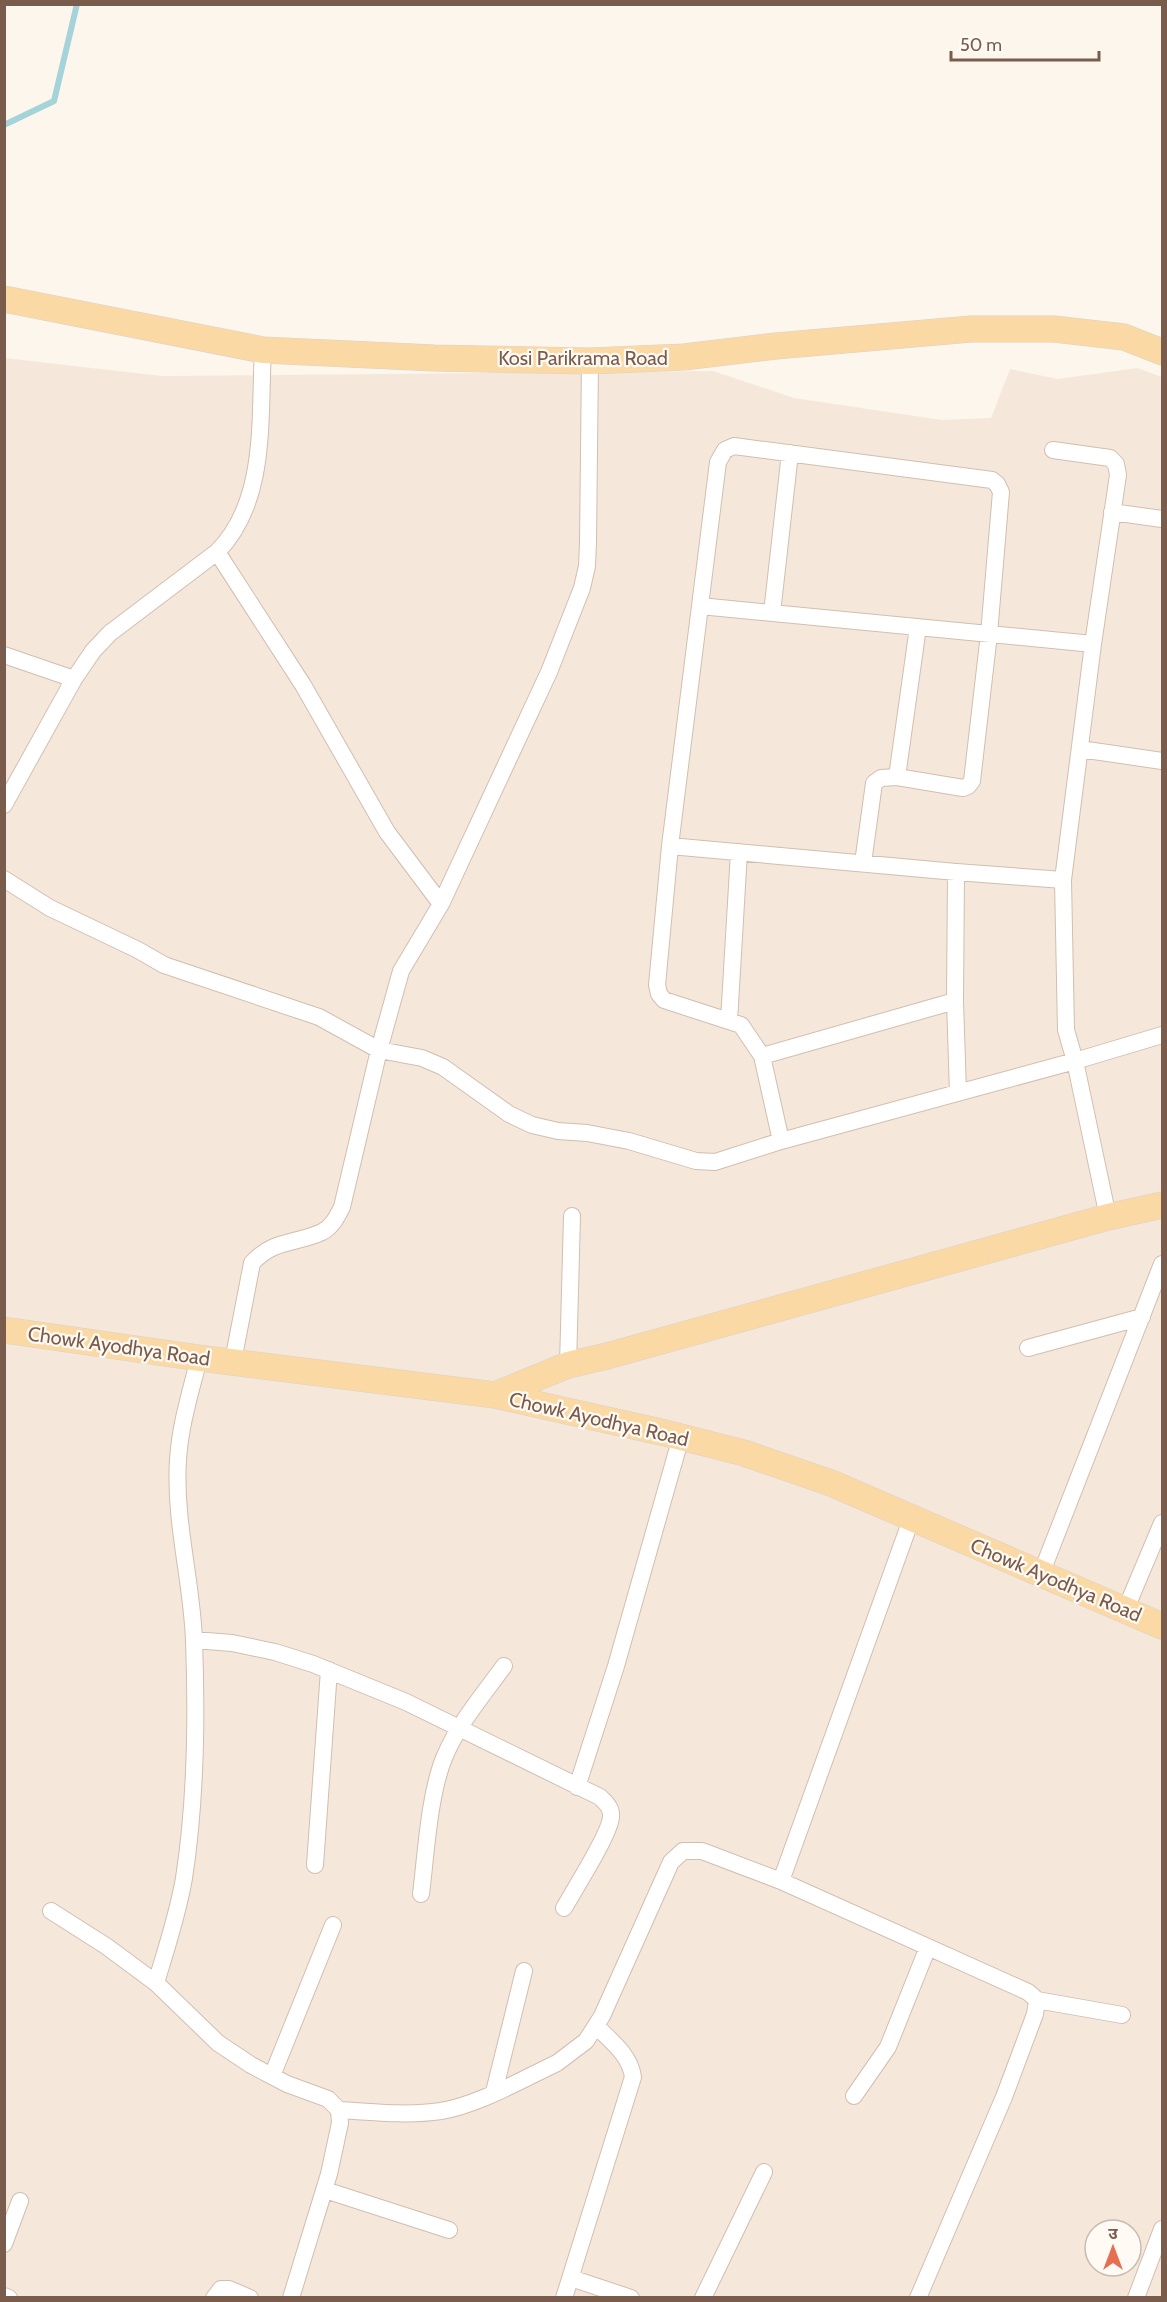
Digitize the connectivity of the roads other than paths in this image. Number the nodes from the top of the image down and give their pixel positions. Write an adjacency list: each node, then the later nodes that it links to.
1 (4, 299): 2 (main road, Kosi Parikrama Road)
2 (263, 350): 4 (main road, Kosi Parikrama Road); 9 (street)
3 (1162, 352): 4 (main road, Kosi Parikrama Road)
4 (590, 362): 27 (street)
5 (1053, 450): 7 (street)
6 (790, 453): 10 (street); 11 (street); 13 (street)
7 (1112, 512): 8 (street); 14 (street)
8 (1162, 519)
9 (217, 552): 16 (street); 27 (street)
10 (700, 606): 11 (street); 21 (street)
11 (772, 613): 12 (street)
12 (918, 627): 13 (street); 19 (street)
13 (988, 634): 14 (street); 19 (street)
14 (1094, 644): 17 (street)
15 (4, 655): 16 (street)
16 (74, 679): 20 (street)
17 (1080, 749): 18 (street); 26 (street)
18 (1162, 761)
19 (897, 777): 23 (street)
20 (4, 805)
21 (670, 846): 22 (street); 29 (street)
22 (739, 852): 23 (street); 29 (street)
23 (863, 863): 24 (street)
24 (956, 872): 26 (street); 28 (street)
25 (4, 879): 31 (street)
26 (1063, 880): 33 (street)
27 (441, 904): 31 (street)
28 (955, 1001): 32 (street); 34 (street)
29 (729, 1021): 32 (street)
30 (1162, 1035): 33 (street)
31 (379, 1050): 35 (street); 44 (street)
32 (762, 1056): 35 (street)
33 (1075, 1061): 34 (street); 38 (street)
34 (958, 1093): 35 (street)
35 (781, 1141)
36 (1162, 1205): 38 (main road)
37 (572, 1216): 45 (street)
38 (1108, 1217): 45 (main road)
39 (1162, 1264): 40 (street)
40 (1142, 1317): 42 (street); 50 (street)
41 (4, 1330): 43 (main road, Chowk Ayodhya Road)
42 (1028, 1348)
43 (199, 1358): 44 (main road, Chowk Ayodhya Road); 53 (street)
44 (233, 1361): 46 (main road, Chowk Ayodhya Road)
45 (568, 1365): 46 (main road)
46 (495, 1395): 47 (main road, Chowk Ayodhya Road)
47 (681, 1437): 48 (main road, Chowk Ayodhya Road); 57 (street)
48 (912, 1517): 50 (main road, Chowk Ayodhya Road); 59 (street)
49 (1162, 1523): 51 (street)
50 (1041, 1574): 51 (main road, Chowk Ayodhya Road)
51 (1125, 1611): 52 (main road, Chowk Ayodhya Road)
52 (1162, 1626)
53 (194, 1640): 55 (street); 66 (street)
54 (504, 1666): 56 (street)
55 (328, 1670): 56 (street); 58 (street)
56 (459, 1729): 57 (street); 60 (street)
57 (577, 1787): 61 (street)
58 (315, 1865)
59 (781, 1881): 64 (street); 69 (street)
60 (421, 1894)
61 (564, 1908)
62 (51, 1911): 66 (street)
63 (333, 1925): 70 (street)
64 (928, 1947): 67 (street); 72 (street)
65 (524, 1971): 71 (street)
66 (156, 1983): 70 (street)
67 (1037, 2000): 68 (street); 87 (street)
68 (1122, 2015)
69 (596, 2026): 71 (street); 80 (street)
70 (272, 2076): 73 (street)
71 (494, 2092): 73 (street)
72 (854, 2096)
73 (339, 2110): 75 (street)
74 (764, 2172): 86 (street)
75 (325, 2190): 78 (street); 83 (street)
76 (20, 2201): 79 (street)
77 (1162, 2229): 88 (street)
78 (449, 2230)
79 (4, 2244)
80 (570, 2278): 84 (street); 85 (street)
81 (214, 2298): 82 (street)
82 (250, 2298)
83 (291, 2298)
84 (564, 2298)
85 (632, 2298)
86 (703, 2298)
87 (918, 2298)
88 (1136, 2298)

